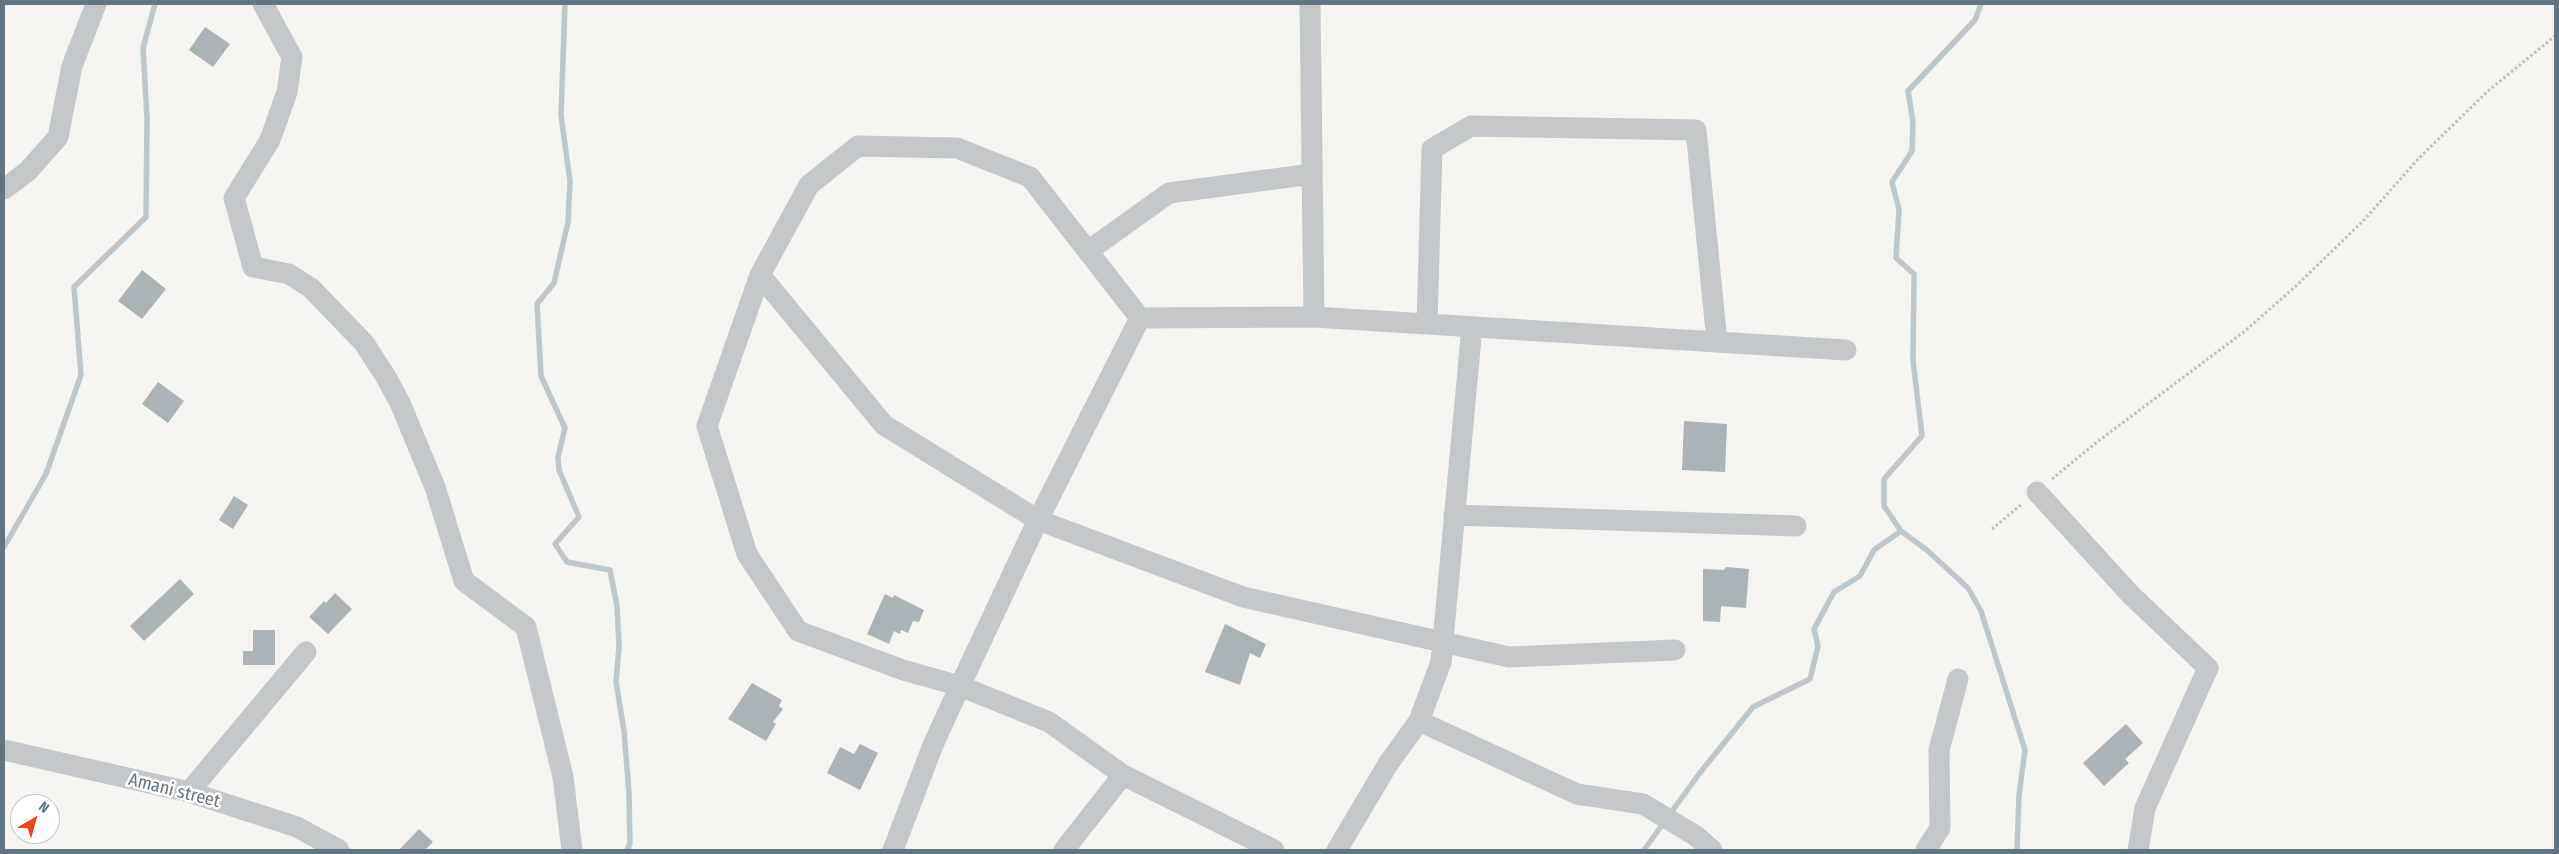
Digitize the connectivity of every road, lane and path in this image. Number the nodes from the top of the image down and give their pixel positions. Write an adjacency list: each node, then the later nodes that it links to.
1 (96, 4): 6 (street)
2 (263, 4): 31 (street)
3 (1310, 4): 5 (street)
4 (2555, 36): 15 (path)
5 (1312, 174): 7 (street); 9 (street)
6 (4, 189)
7 (1088, 251): 8 (street); 10 (street)
8 (760, 275): 17 (street); 24 (street)
9 (1314, 317): 10 (street); 11 (street)
10 (1140, 318): 17 (street)
11 (1427, 324): 12 (street); 13 (street)
12 (1472, 327): 13 (street); 16 (street)
13 (1716, 342): 14 (street)
14 (1846, 350)
15 (2037, 492): 19 (path); 38 (street)
16 (1454, 515): 18 (street); 20 (street)
17 (1038, 520): 20 (street); 24 (street)
18 (1796, 526)
19 (1992, 530)
20 (1443, 642): 21 (street); 25 (street)
21 (1675, 650)
22 (306, 652): 28 (street)
23 (1958, 679): 37 (street)
24 (960, 686): 27 (street); 32 (street)
25 (1418, 721): 35 (street); 36 (street)
26 (4, 750): 28 (street, Amani street)
27 (1123, 775): 29 (street); 33 (street)
28 (189, 792): 30 (street, Amani street)
29 (1249, 842): 34 (street)
30 (339, 850)
31 (572, 850)
32 (893, 850)
33 (1064, 850)
34 (1274, 850)
35 (1337, 850)
36 (1712, 850)
37 (1926, 850)
38 (2138, 850)

